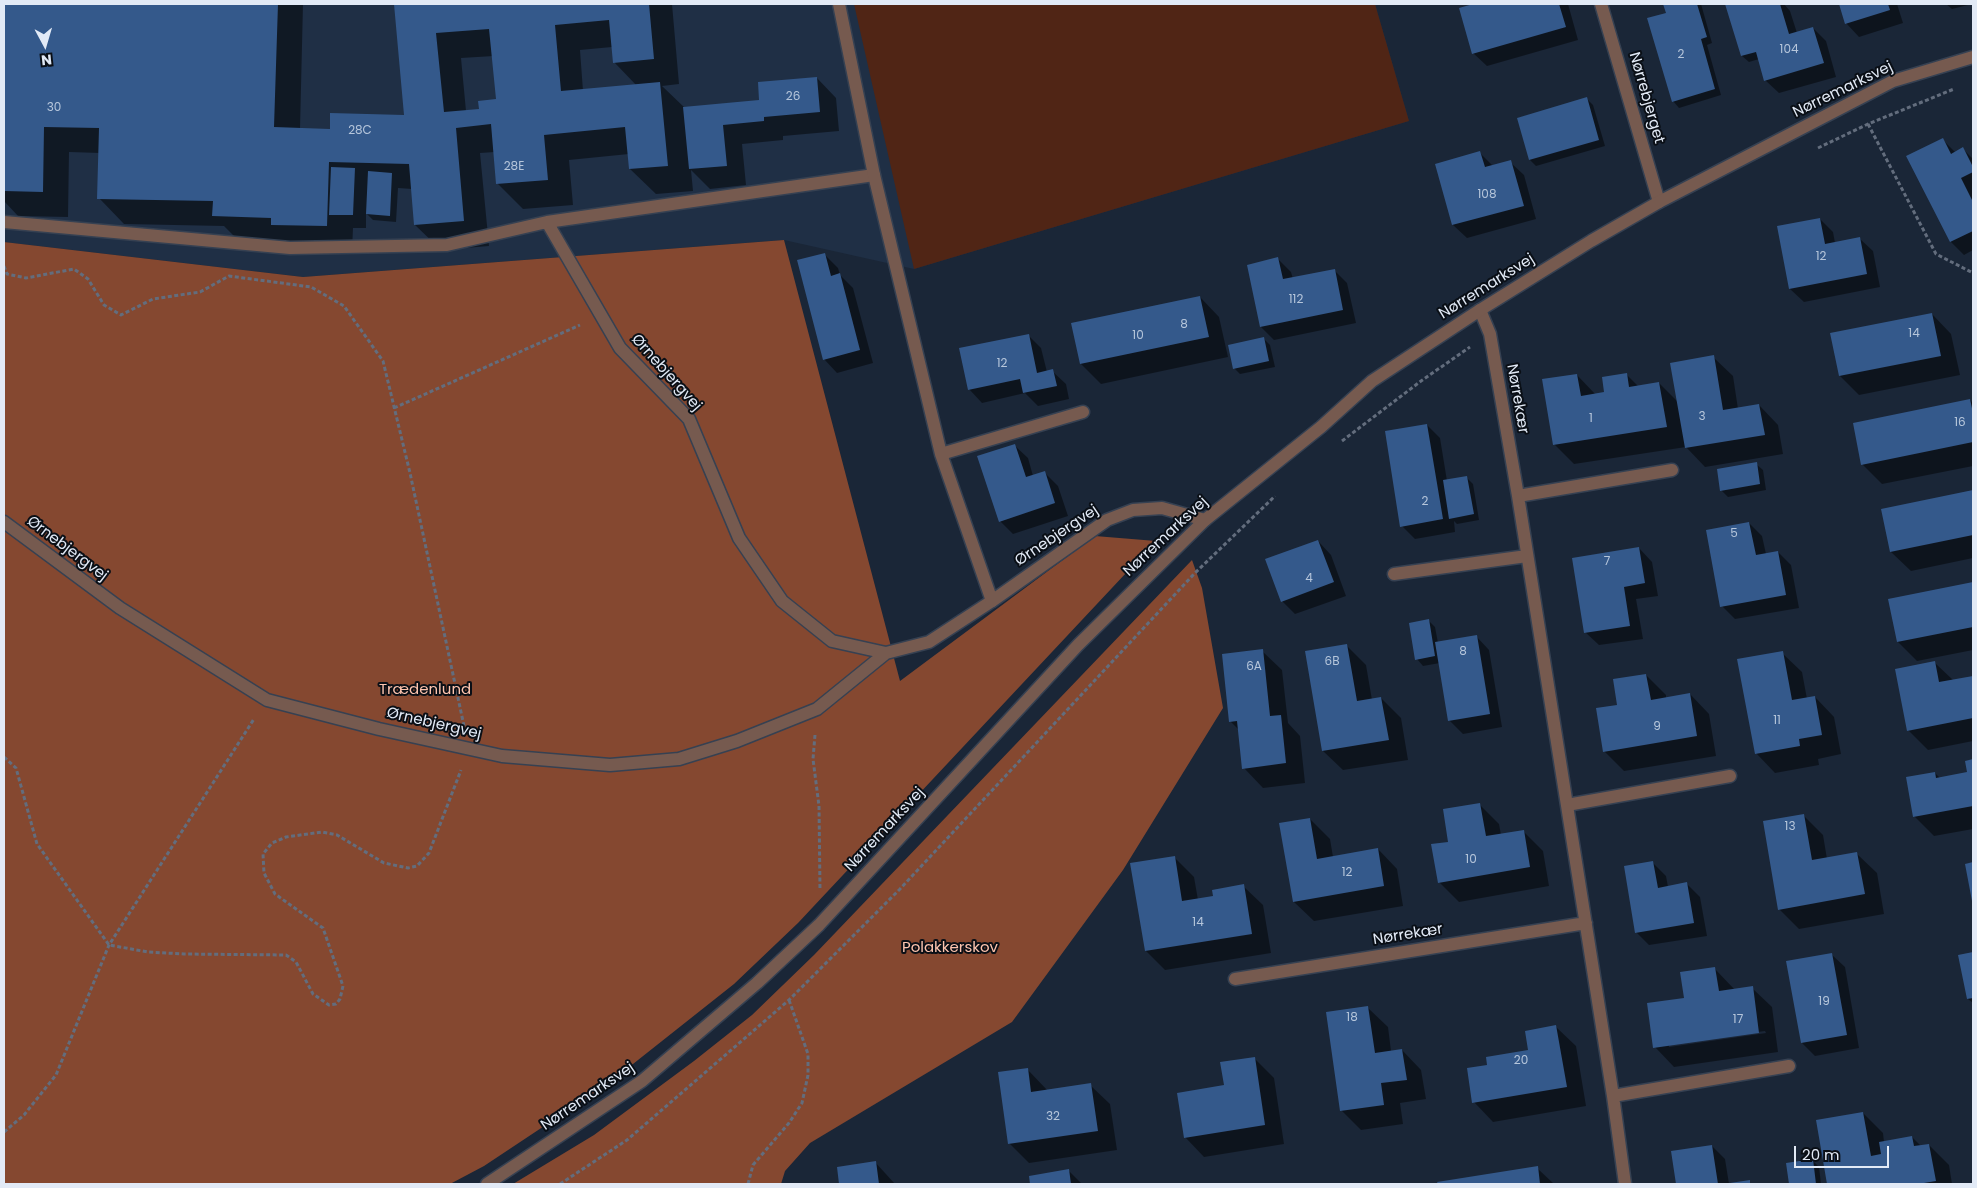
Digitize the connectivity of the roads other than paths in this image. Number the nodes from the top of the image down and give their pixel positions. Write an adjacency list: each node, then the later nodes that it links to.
1 (838, 4): 4 (street)
2 (1601, 4): 5 (street, Nørrebjerget)
3 (1973, 57): 5 (street, Nørremarksvej)
4 (874, 175): 7 (street); 10 (street)
5 (1659, 202): 8 (street, Nørremarksvej)
6 (4, 222): 7 (street)
7 (547, 222): 18 (street, Ørnebjergvej)
8 (1480, 310): 12 (street, Nørrekær); 13 (street, Nørremarksvej)
9 (1083, 412): 10 (street)
10 (941, 454): 17 (street)
11 (1672, 470): 12 (street)
12 (1518, 496): 15 (street, Nørrekær)
13 (1205, 520): 17 (street, Ørnebjergvej); 25 (street, Nørremarksvej)
14 (4, 522): 18 (street, Ørnebjergvej)
15 (1527, 556): 16 (street); 20 (street, Nørrekær)
16 (1394, 574)
17 (992, 601): 18 (street, Ørnebjergvej)
18 (886, 653)
19 (1730, 776): 20 (street)
20 (1567, 805): 21 (street, Nørrekær)
21 (1586, 923): 22 (street, Nørrekær); 24 (street, Nørrekær)
22 (1235, 979)
23 (1789, 1066): 24 (street)
24 (1613, 1096): 26 (street, Nørrekær)
25 (487, 1184)
26 (1625, 1184)

